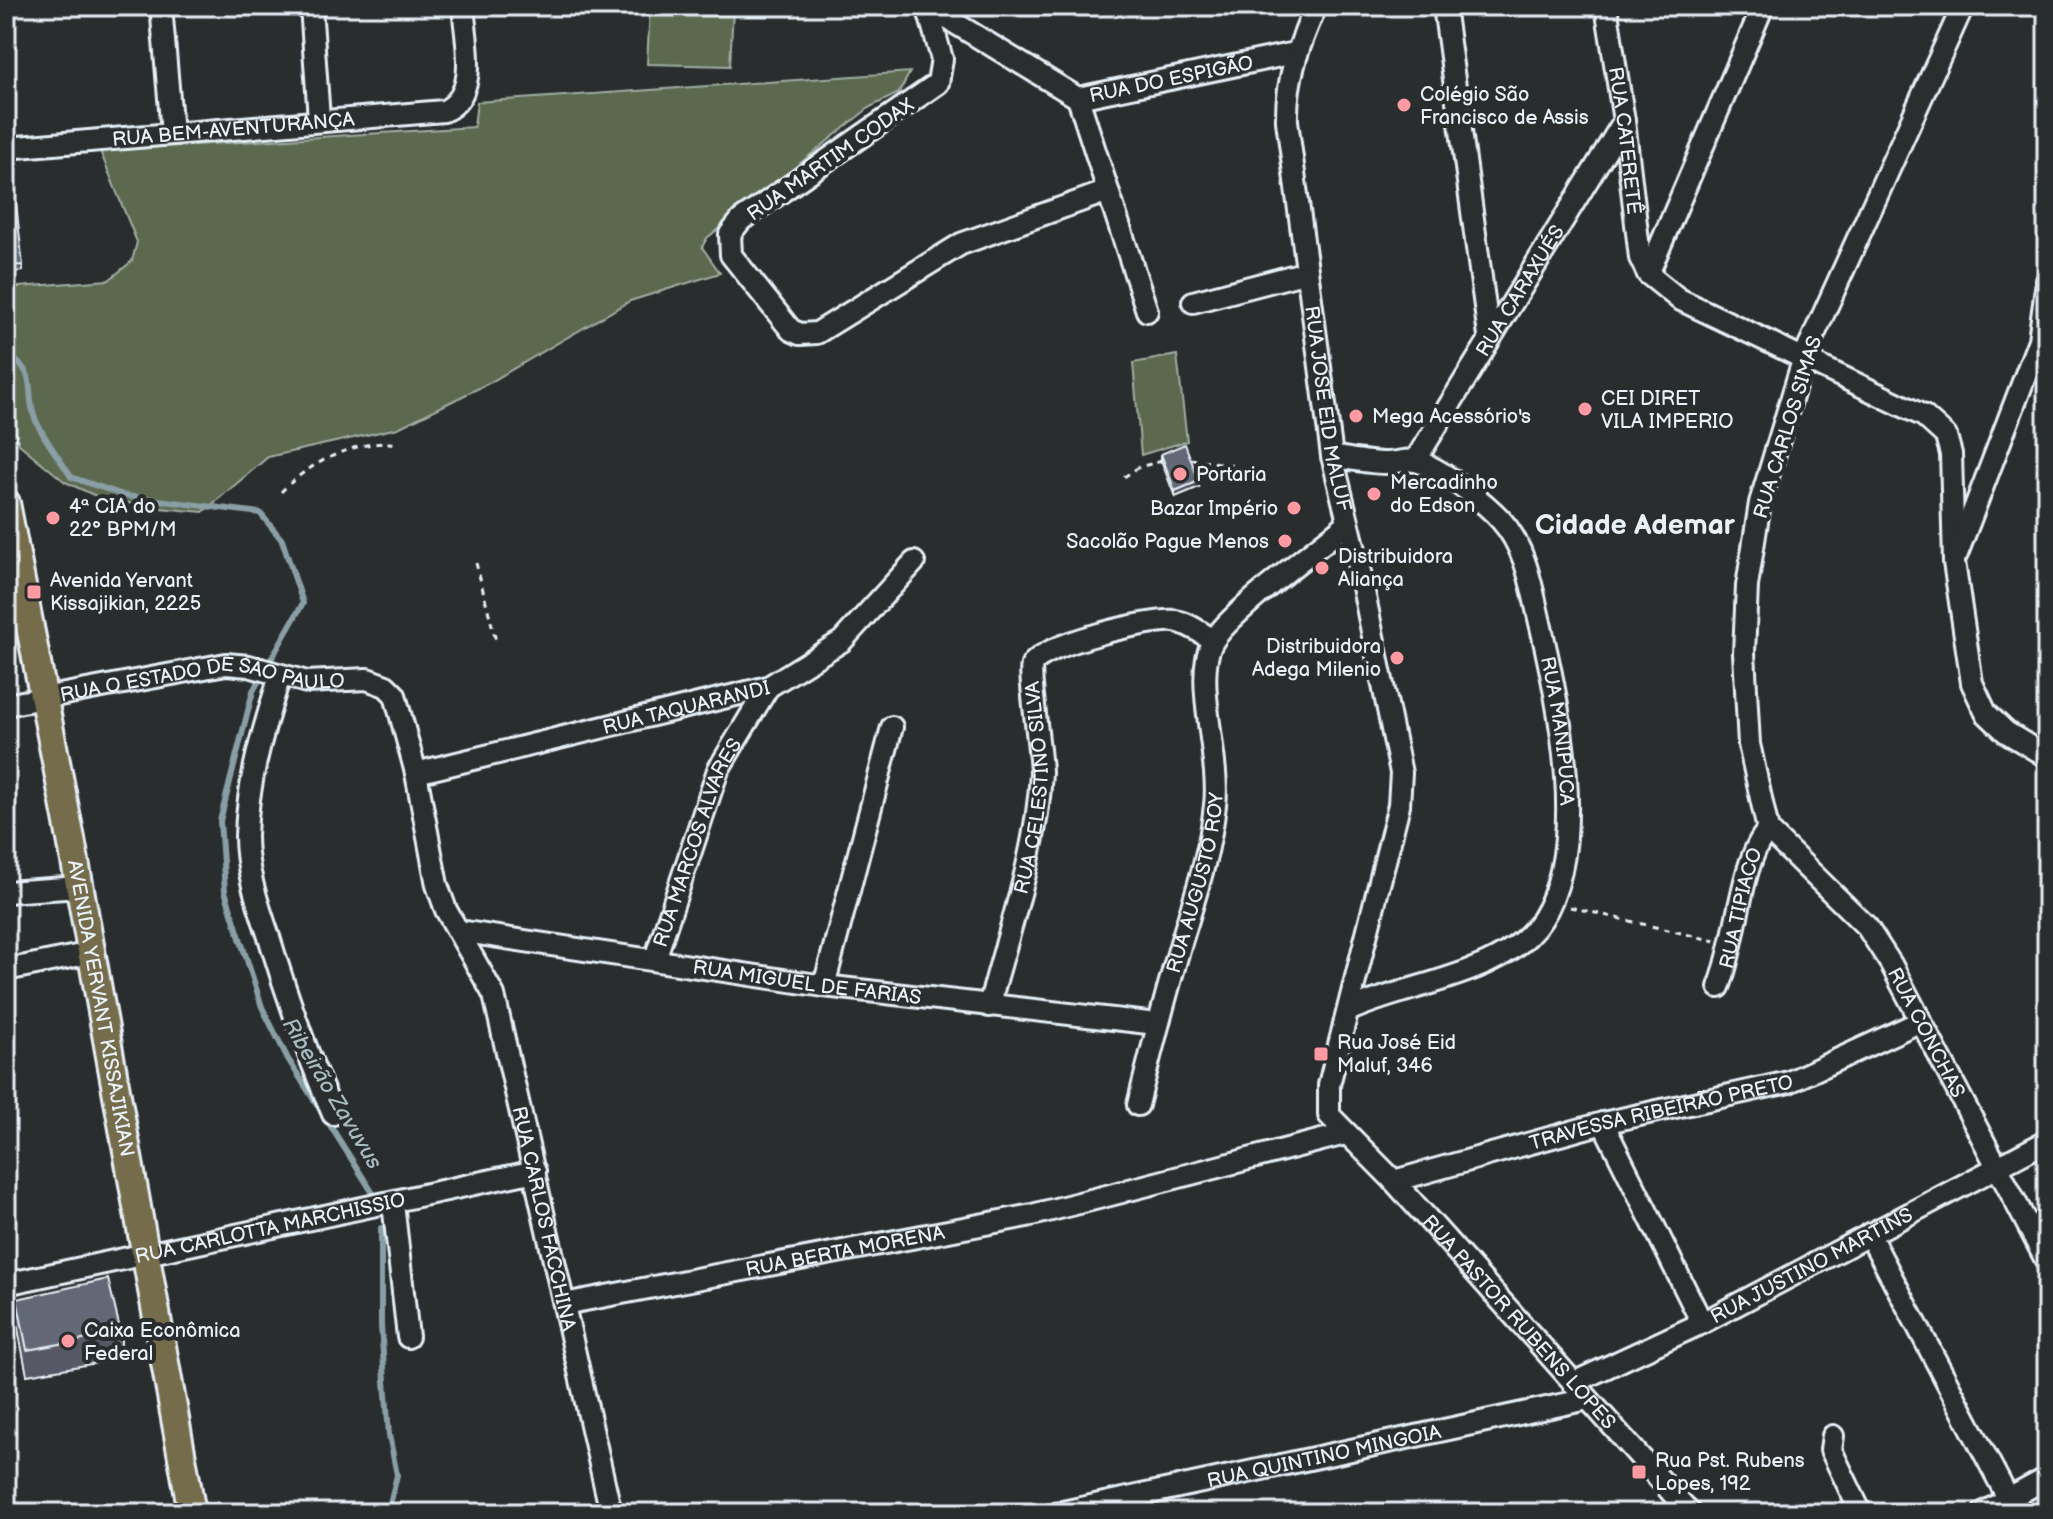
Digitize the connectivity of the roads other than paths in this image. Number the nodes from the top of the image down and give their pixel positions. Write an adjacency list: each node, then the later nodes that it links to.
1 (161, 6): 14 (street)
2 (311, 6): 12 (street)
3 (463, 6): 12 (street, RUA BEM-AVENTURANÇA)
4 (927, 6): 11 (street, RUA DO ESPIGÃO); 16 (street, RUA MARTIM CODAX)
5 (1316, 6): 10 (street, RUA JOSÉ EID MALUF)
6 (1444, 6): 22 (street)
7 (1606, 6): 13 (street, RUA CATERETÊ)
8 (1763, 6): 18 (street)
9 (1963, 6): 24 (street, RUA CARLOS SIMAS)
10 (1295, 53): 11 (street, RUA DO ESPIGÃO); 17 (street, RUA JOSÉ EID MALUF)
11 (1078, 98): 16 (street)
12 (319, 119): 14 (street, RUA BEM-AVENTURANÇA)
13 (1624, 121): 18 (street, RUA CATERETÊ); 22 (street, RUA CARAXUÉS)
14 (172, 133): 15 (street, RUA BEM-AVENTURANÇA)
15 (6, 148)
16 (1108, 191): 21 (street)
17 (1307, 272): 20 (street); 25 (street, RUA JOSÉ EID MALUF)
18 (1648, 274): 24 (street)
19 (2047, 281): 23 (street)
20 (1193, 302)
21 (1147, 311)
22 (1489, 336): 26 (street, RUA CARAXUÉS)
23 (2043, 339): 31 (street)
24 (1804, 357): 31 (street); 41 (street, RUA CARLOS SIMAS)
25 (1332, 456): 26 (street); 28 (street, RUA JOSÉ EID MALUF)
26 (1415, 461): 51 (street, RUA MANIPUCA)
27 (6, 503): 29 (main road, AVENIDA YERVANT KISSAJIKIAN)
28 (1348, 523): 32 (street); 51 (street, RUA JOSÉ EID MALUF)
29 (9, 530): 36 (main road, AVENIDA YERVANT KISSAJIKIAN)
30 (914, 562): 34 (street, RUA TAQUARANDI)
31 (1954, 562): 39 (street)
32 (1210, 648): 50 (street, RUA CELESTINO SILVA); 53 (street, RUA AUGUSTO ROY)
33 (275, 674): 35 (street, RUA O ESTADO DE SÃO PAULO); 36 (street, RUA O ESTADO DE SÃO PAULO); 55 (street)
34 (768, 687): 40 (street, RUA TAQUARANDI); 46 (street, RUA MARCOS ALVARES)
35 (395, 695): 40 (street, RUA CARLOS FACCHINA)
36 (43, 700): 37 (street, RUA O ESTADO DE SÃO PAULO); 42 (main road, AVENIDA YERVANT KISSAJIKIAN)
37 (6, 705)
38 (892, 727): 48 (street)
39 (2047, 757)
40 (416, 773): 44 (street, RUA CARLOS FACCHINA)
41 (1768, 830): 49 (street, RUA TIPIACO); 52 (street, RUA CONCHAS)
42 (80, 887): 43 (street); 45 (main road, AVENIDA YERVANT KISSAJIKIAN)
43 (6, 892)
44 (459, 931): 46 (street, RUA MIGUEL DE FARIAS); 60 (street, RUA CARLOS FACCHINA)
45 (91, 953): 47 (street); 64 (main road, AVENIDA YERVANT KISSAJIKIAN)
46 (655, 959): 48 (street, RUA MIGUEL DE FARIAS)
47 (6, 970)
48 (824, 986): 50 (street, RUA MIGUEL DE FARIAS)
49 (1719, 987)
50 (989, 1006): 53 (street, RUA MIGUEL DE FARIAS)
51 (1348, 1011): 57 (street, RUA JOSÉ EID MALUF)
52 (1919, 1022): 56 (street, TRAVESSA RIBEIRÃO PRETO); 59 (street, RUA CONCHAS)
53 (1157, 1024): 54 (street, RUA AUGUSTO ROY)
54 (1138, 1105)
55 (333, 1114)
56 (1603, 1123): 61 (street, TRAVESSA RIBEIRÃO PRETO); 68 (street)
57 (1345, 1134): 61 (street, RUA PASTOR RUBENS LOPES); 67 (street, RUA BERTA MORENA)
58 (2047, 1141): 59 (street, RUA JUSTINO MARTINS)
59 (1996, 1167): 63 (street, RUA JUSTINO MARTINS); 65 (street, RUA CONCHAS)
60 (535, 1171): 62 (street, RUA CARLOTTA MARCHISSIO); 67 (street, RUA CARLOS FACCHINA)
61 (1394, 1181): 70 (street, RUA PASTOR RUBENS LOPES)
62 (393, 1203): 64 (street, RUA CARLOTTA MARCHISSIO); 69 (street)
63 (1869, 1234): 68 (street, RUA JUSTINO MARTINS); 74 (street)
64 (143, 1254): 66 (street, RUA CARLOTTA MARCHISSIO); 75 (main road, AVENIDA YERVANT KISSAJIKIAN)
65 (2047, 1262)
66 (6, 1284)
67 (564, 1304): 76 (street, RUA CARLOS FACCHINA)
68 (1702, 1323): 70 (street, RUA JUSTINO MARTINS)
69 (408, 1337)
70 (1573, 1383): 71 (street, RUA PASTOR RUBENS LOPES)
71 (1588, 1399): 77 (street, RUA QUINTINO MINGOIA); 78 (street, RUA PASTOR RUBENS LOPES)
72 (1833, 1436): 79 (street)
73 (2047, 1478): 74 (street)
74 (2009, 1500): 80 (street)
75 (192, 1513)
76 (611, 1513)
77 (1058, 1513)
78 (1690, 1513)
79 (1861, 1513)
80 (1983, 1513)

